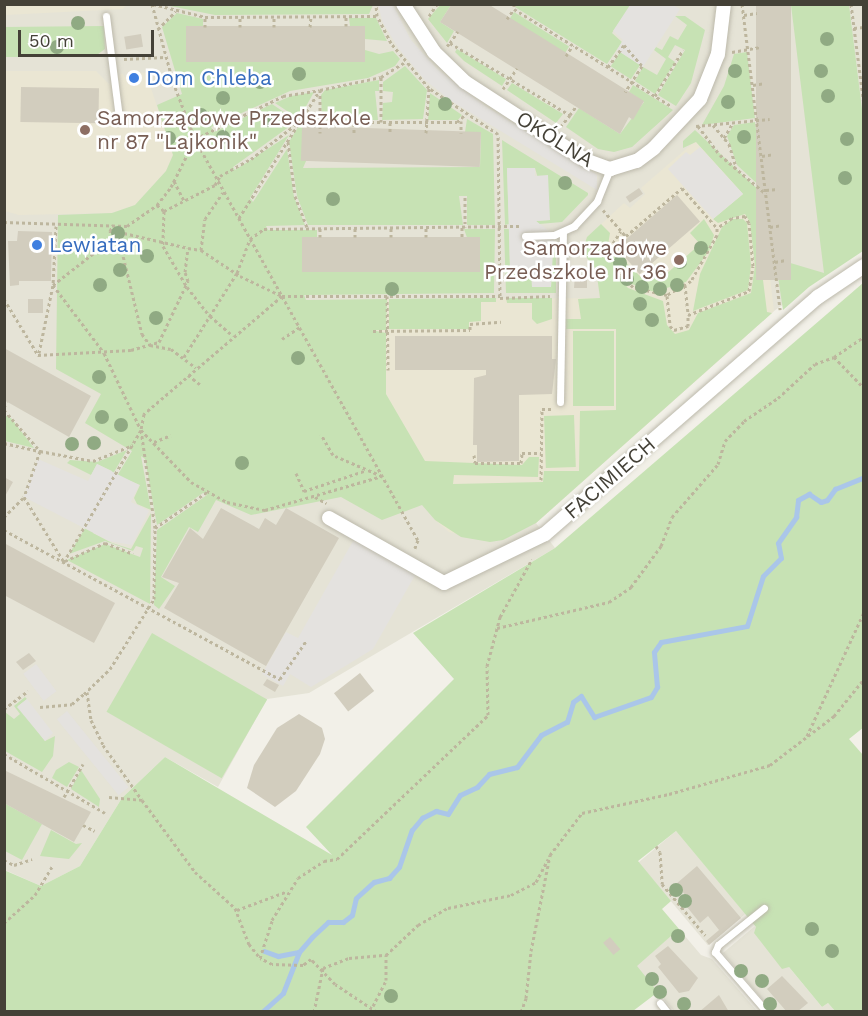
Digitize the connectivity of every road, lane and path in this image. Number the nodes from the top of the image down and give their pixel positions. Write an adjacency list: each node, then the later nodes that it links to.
1 (153, 4): 9 (path); 28 (path)
2 (375, 4): 17 (path)
3 (403, 4): 91 (street, OKÓLNA)
4 (437, 4): 10 (path)
5 (724, 4): 91 (street, OKÓLNA)
6 (742, 4): 12 (path)
7 (851, 4): 27 (path)
8 (514, 7): 20 (path); 32 (path)
9 (177, 11): 18 (path); 28 (path)
10 (422, 12)
11 (757, 13): 12 (path)
12 (744, 15): 35 (path)
13 (106, 16): 65 (lane)
14 (274, 16): 15 (path); 19 (path); 24 (path)
15 (311, 16): 16 (path); 25 (path)
16 (346, 16): 17 (path); 21 (path)
17 (376, 16): 42 (path)
18 (205, 17): 19 (path); 22 (path)
19 (240, 17): 23 (path)
20 (507, 19)
21 (346, 26)
22 (205, 27)
23 (240, 27)
24 (274, 27)
25 (310, 27)
26 (864, 27): 27 (path)
27 (854, 28): 44 (path)
28 (158, 29): 40 (path)
29 (458, 31): 31 (path)
30 (440, 40): 33 (path)
31 (450, 43): 33 (path); 48 (path)
32 (573, 45): 39 (path); 45 (path)
33 (446, 47): 38 (path)
34 (761, 47): 35 (path)
35 (749, 49): 37 (path); 52 (path)
36 (683, 50): 57 (path)
37 (731, 52)
38 (453, 54)
39 (567, 56)
40 (165, 57): 41 (path); 86 (path)
41 (119, 59)
42 (405, 62): 47 (path); 53 (path)
43 (864, 63): 44 (path)
44 (858, 64): 59 (path)
45 (608, 67): 49 (path); 49 (path)
46 (517, 68): 48 (path)
47 (381, 77): 54 (path); 72 (path)
48 (510, 79): 55 (path); 64 (path)
49 (632, 82): 56 (path); 57 (path)
50 (765, 83): 52 (path)
51 (494, 85): 55 (path)
52 (753, 85): 68 (path)
53 (429, 88): 63 (path); 74 (path)
54 (320, 90): 69 (path); 70 (path); 86 (path)
55 (502, 90): 58 (path)
56 (625, 92)
57 (655, 96): 62 (path)
58 (512, 97)
59 (863, 99): 61 (path)
60 (577, 105): 64 (path)
61 (864, 106)
62 (678, 110)
63 (466, 114): 67 (path); 109 (path)
64 (570, 115): 78 (path)
65 (119, 118)
66 (770, 119): 68 (path)
67 (461, 121): 74 (path); 83 (path)
68 (758, 121): 76 (path); 89 (path)
69 (298, 122): 70 (path); 87 (path); 93 (path)
70 (320, 122): 71 (path); 79 (path)
71 (354, 122): 72 (path); 80 (path)
72 (381, 122): 73 (path)
73 (390, 122): 74 (path); 81 (path)
74 (425, 122): 82 (path)
75 (550, 122): 78 (path)
76 (732, 123): 77 (path); 85 (path)
77 (713, 125): 85 (path); 90 (path)
78 (559, 128): 84 (path)
79 (320, 133)
80 (354, 133)
81 (390, 133)
82 (426, 133)
83 (461, 133)
84 (567, 133)
85 (724, 138): 90 (path)
86 (195, 139): 92 (path); 93 (path)
87 (288, 140): 102 (path); 114 (path)
88 (774, 154): 89 (path)
89 (762, 156): 96 (path)
90 (736, 166): 96 (path)
91 (610, 169): 119 (lane)
92 (174, 181): 98 (path); 99 (path)
93 (218, 181): 95 (path); 98 (path)
94 (778, 189): 96 (path)
95 (223, 192): 102 (path); 131 (path)
96 (766, 193): 110 (path)
97 (465, 197): 108 (path)
98 (184, 201): 101 (path)
99 (157, 205): 101 (path); 107 (path)
100 (602, 209): 117 (path)
101 (164, 211): 129 (path)
102 (238, 218): 128 (path)
103 (4, 222): 106 (path)
104 (113, 225): 106 (path); 107 (path); 126 (path)
105 (782, 225): 110 (path)
106 (56, 226): 136 (path)
107 (122, 226): 118 (path)
108 (464, 226): 109 (path); 113 (path); 125 (path)
109 (499, 226): 120 (path); 143 (path)
110 (770, 226): 133 (path)
111 (355, 227): 112 (path); 115 (path); 122 (path)
112 (391, 227): 113 (path); 123 (path)
113 (426, 227): 124 (path)
114 (306, 228): 115 (path); 128 (path)
115 (320, 228): 121 (path)
116 (717, 228): 117 (path); 137 (path); 146 (path)
117 (621, 231): 142 (path)
118 (124, 233): 127 (path); 129 (path)
119 (563, 233): 120 (lane); 141 (lane)
120 (525, 236)
121 (320, 237)
122 (355, 237)
123 (391, 237)
124 (426, 237)
125 (462, 237)
126 (113, 238): 127 (path); 136 (path)
127 (119, 239): 155 (path)
128 (250, 239): 135 (path); 139 (path)
129 (162, 243): 130 (path); 138 (path)
130 (189, 248): 131 (path); 138 (path)
131 (201, 250): 135 (path)
132 (786, 260): 133 (path)
133 (775, 262): 145 (path)
134 (864, 266): 187 (street, FACIMIECH)
135 (237, 273): 139 (path); 147 (path)
136 (53, 285): 156 (path); 157 (path)
137 (685, 285): 142 (path); 146 (path)
138 (186, 286): 147 (path); 155 (path)
139 (282, 296): 140 (path); 149 (path); 152 (path)
140 (387, 296): 143 (path); 151 (path)
141 (562, 296): 143 (path); 166 (lane)
142 (667, 296): 146 (path)
143 (500, 297)
144 (4, 299): 157 (path)
145 (789, 308)
146 (688, 315)
147 (210, 316): 152 (path); 158 (path)
148 (501, 322): 151 (path)
149 (300, 327): 154 (path); 179 (path)
150 (373, 331): 151 (path)
151 (388, 331): 161 (path)
152 (233, 336): 160 (path)
153 (864, 337): 159 (path)
154 (282, 339)
155 (150, 345): 156 (path); 158 (path)
156 (104, 353): 157 (path); 168 (path)
157 (38, 355)
158 (184, 357): 160 (path)
159 (834, 357): 164 (path); 193 (path)
160 (196, 368): 162 (path)
161 (388, 370)
162 (188, 375): 163 (path); 168 (path)
163 (201, 385)
164 (864, 388)
165 (7, 402): 167 (path)
166 (560, 402)
167 (4, 409): 174 (path)
168 (141, 430): 171 (path); 173 (path); 185 (path)
169 (321, 434): 177 (path)
170 (171, 435): 171 (path)
171 (153, 442): 180 (path)
172 (4, 443): 174 (path)
173 (133, 445): 174 (path); 189 (path)
174 (40, 451): 182 (path)
175 (541, 453): 176 (path)
176 (474, 455)
177 (368, 470): 178 (path); 179 (path)
178 (297, 473)
179 (382, 476): 181 (path); 190 (path)
180 (207, 492): 181 (path); 185 (path)
181 (315, 497): 183 (path)
182 (24, 498): 184 (path); 189 (path)
183 (332, 513): 190 (street, FACIMIECH)
184 (4, 517)
185 (155, 528): 191 (path)
186 (4, 530): 189 (path)
187 (545, 534): 190 (street, FACIMIECH); 193 (path)
188 (134, 554): 189 (path)
189 (64, 562): 191 (path)
190 (407, 563)
191 (149, 608): 194 (path); 197 (path)
192 (864, 612): 200 (path)
193 (497, 628): 215 (path)
194 (306, 641)
195 (864, 679): 200 (path)
196 (28, 691): 199 (path)
197 (87, 692): 198 (path); 206 (path)
198 (40, 707)
199 (4, 709)
200 (804, 740): 211 (path)
201 (5, 754): 203 (path)
202 (83, 764): 203 (path)
203 (67, 791): 204 (path); 207 (path)
204 (64, 797)
205 (109, 797): 206 (path)
206 (141, 800): 217 (path)
207 (105, 813)
208 (83, 825): 209 (path)
209 (94, 831)
210 (656, 846): 219 (path)
211 (550, 855): 220 (path); 227 (path)
212 (32, 859): 213 (path)
213 (4, 860)
214 (53, 865): 218 (path)
215 (288, 891): 217 (path); 221 (path)
216 (764, 908): 229 (lane)
217 (237, 910): 221 (path)
218 (4, 923)
219 (705, 935)
220 (386, 955): 222 (path); 224 (path)
221 (260, 958): 222 (path)
222 (323, 968): 224 (path); 225 (path)
223 (660, 1003): 228 (lane)
224 (373, 1006): 226 (path)
225 (314, 1011)
226 (377, 1011)
227 (520, 1011)
228 (667, 1011)
229 (767, 1011)

